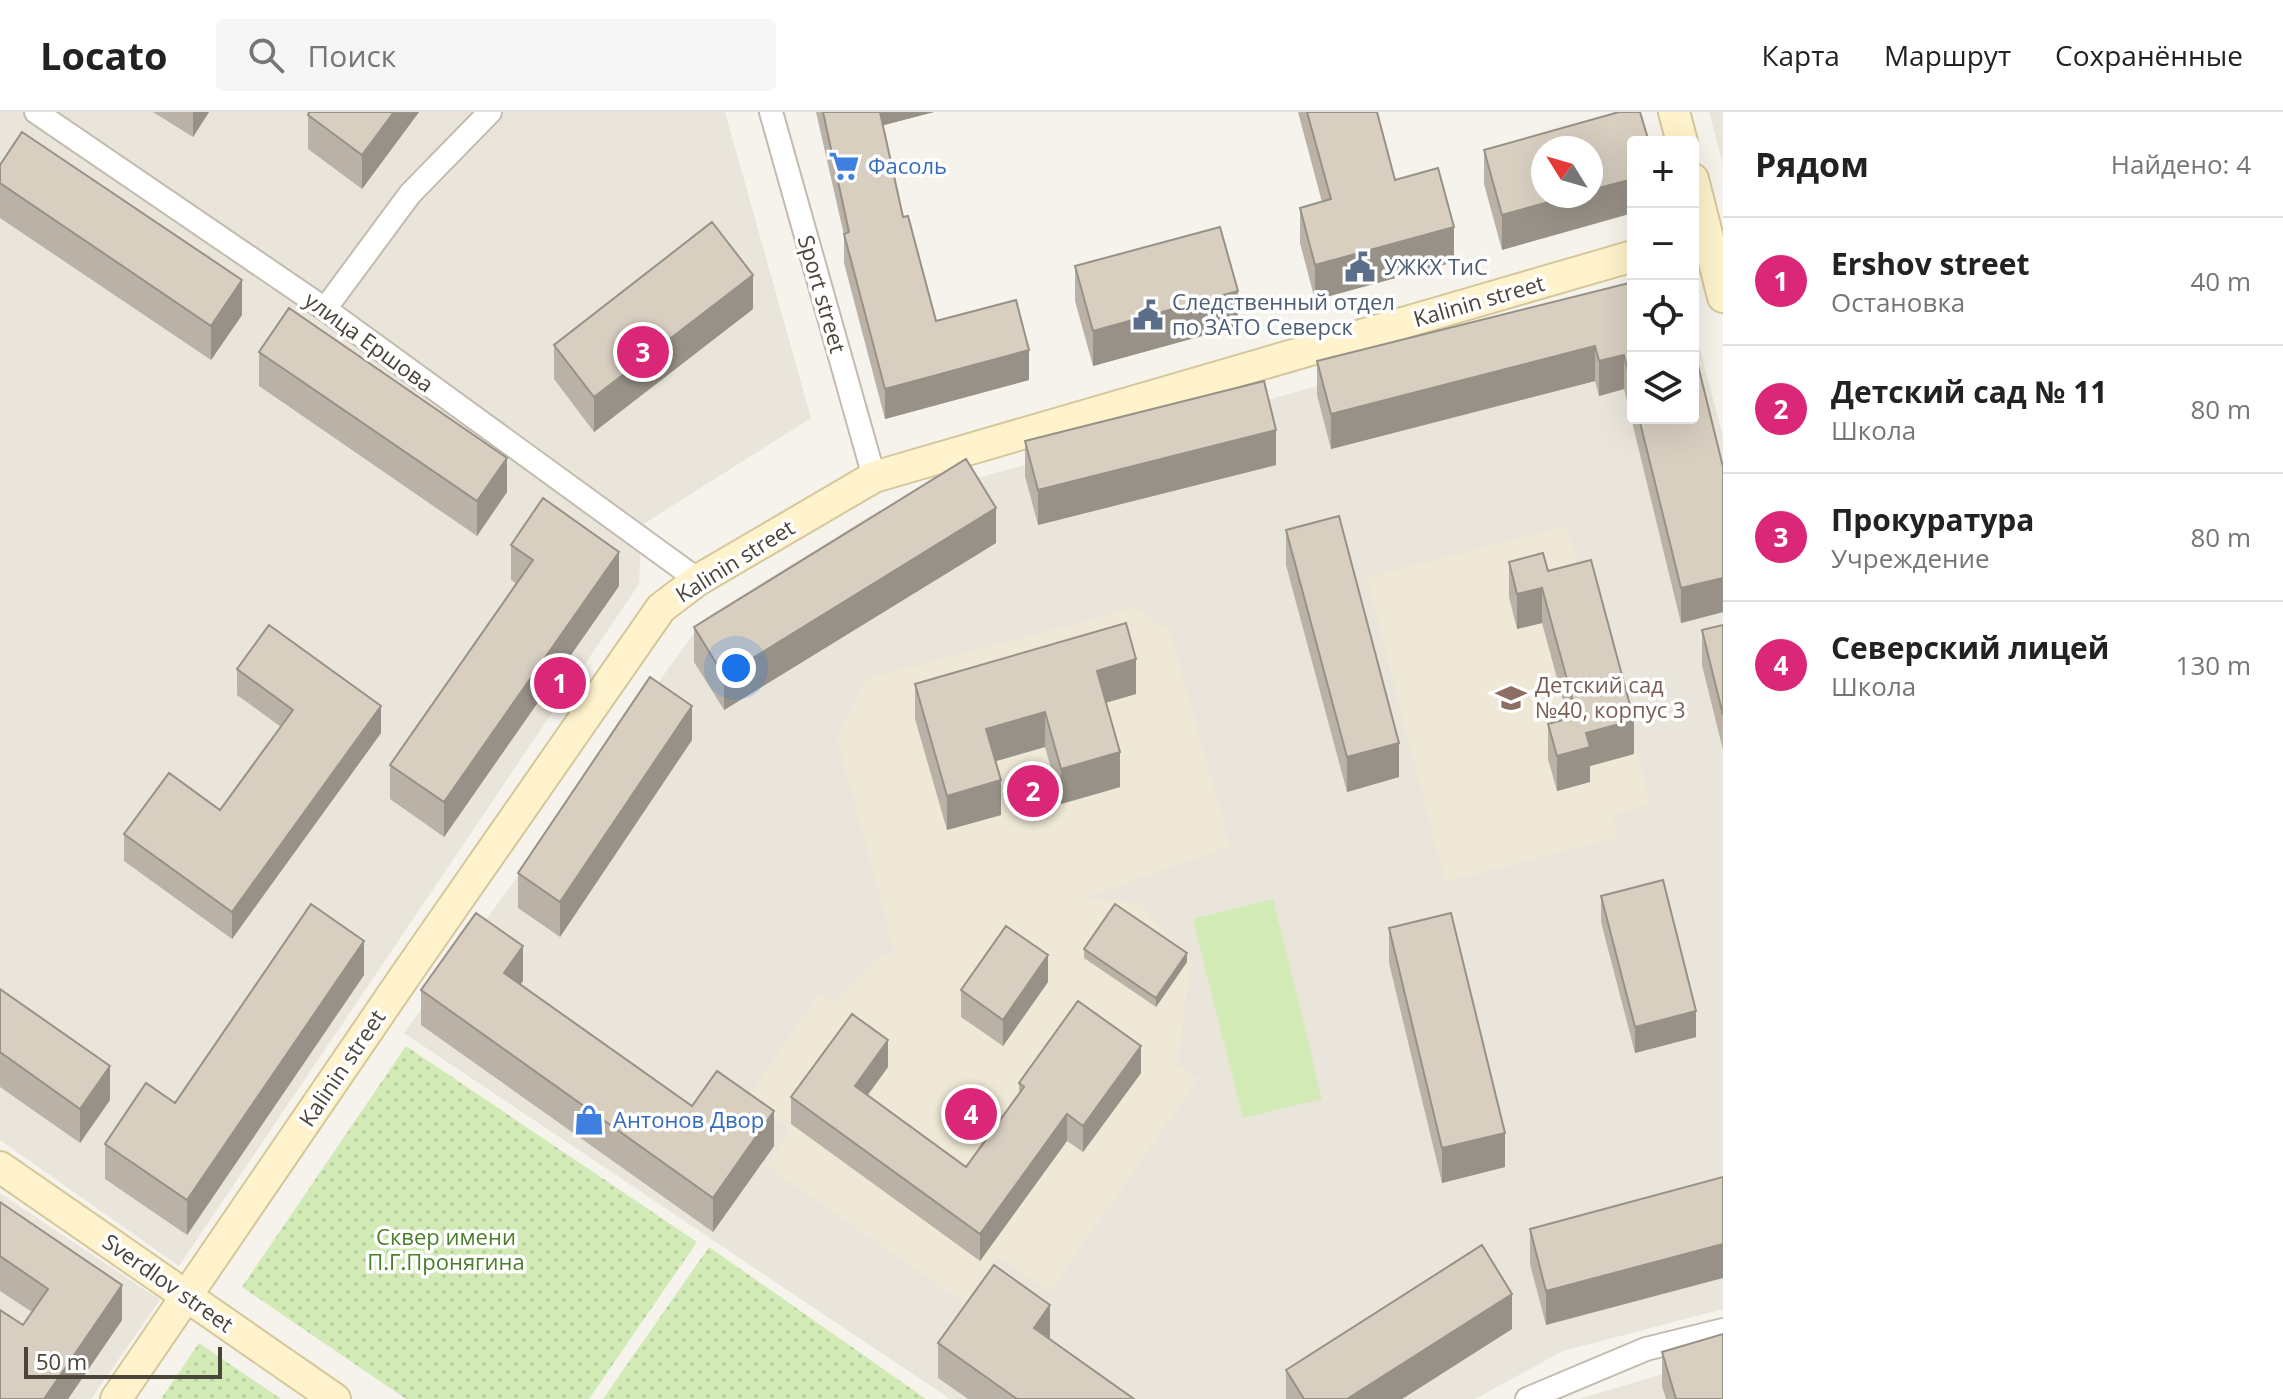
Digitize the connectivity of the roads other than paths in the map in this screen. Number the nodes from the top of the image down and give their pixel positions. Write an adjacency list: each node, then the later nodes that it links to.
1 (36, 112): 10 (street, улица Ершова)
2 (490, 112): 10 (street)
3 (771, 112): 11 (street, Sport street)
4 (1674, 112): 5 (main road)
5 (1680, 136)
6 (1699, 201): 7 (main road)
7 (1708, 234): 9 (main road)
8 (1627, 258): 11 (main road, Kalinin street)
9 (1723, 297)
10 (325, 309): 12 (street, улица Ершова)
11 (874, 477): 12 (main road, Kalinin street)
12 (698, 580): 14 (main road, Kalinin street)
13 (0, 1167): 14 (main road, Sverdlov street)
14 (186, 1296): 16 (main road, Kalinin street); 17 (main road, Sverdlov street)
15 (1723, 1330): 18 (street)
16 (116, 1399)
17 (335, 1399)
18 (1527, 1399)

